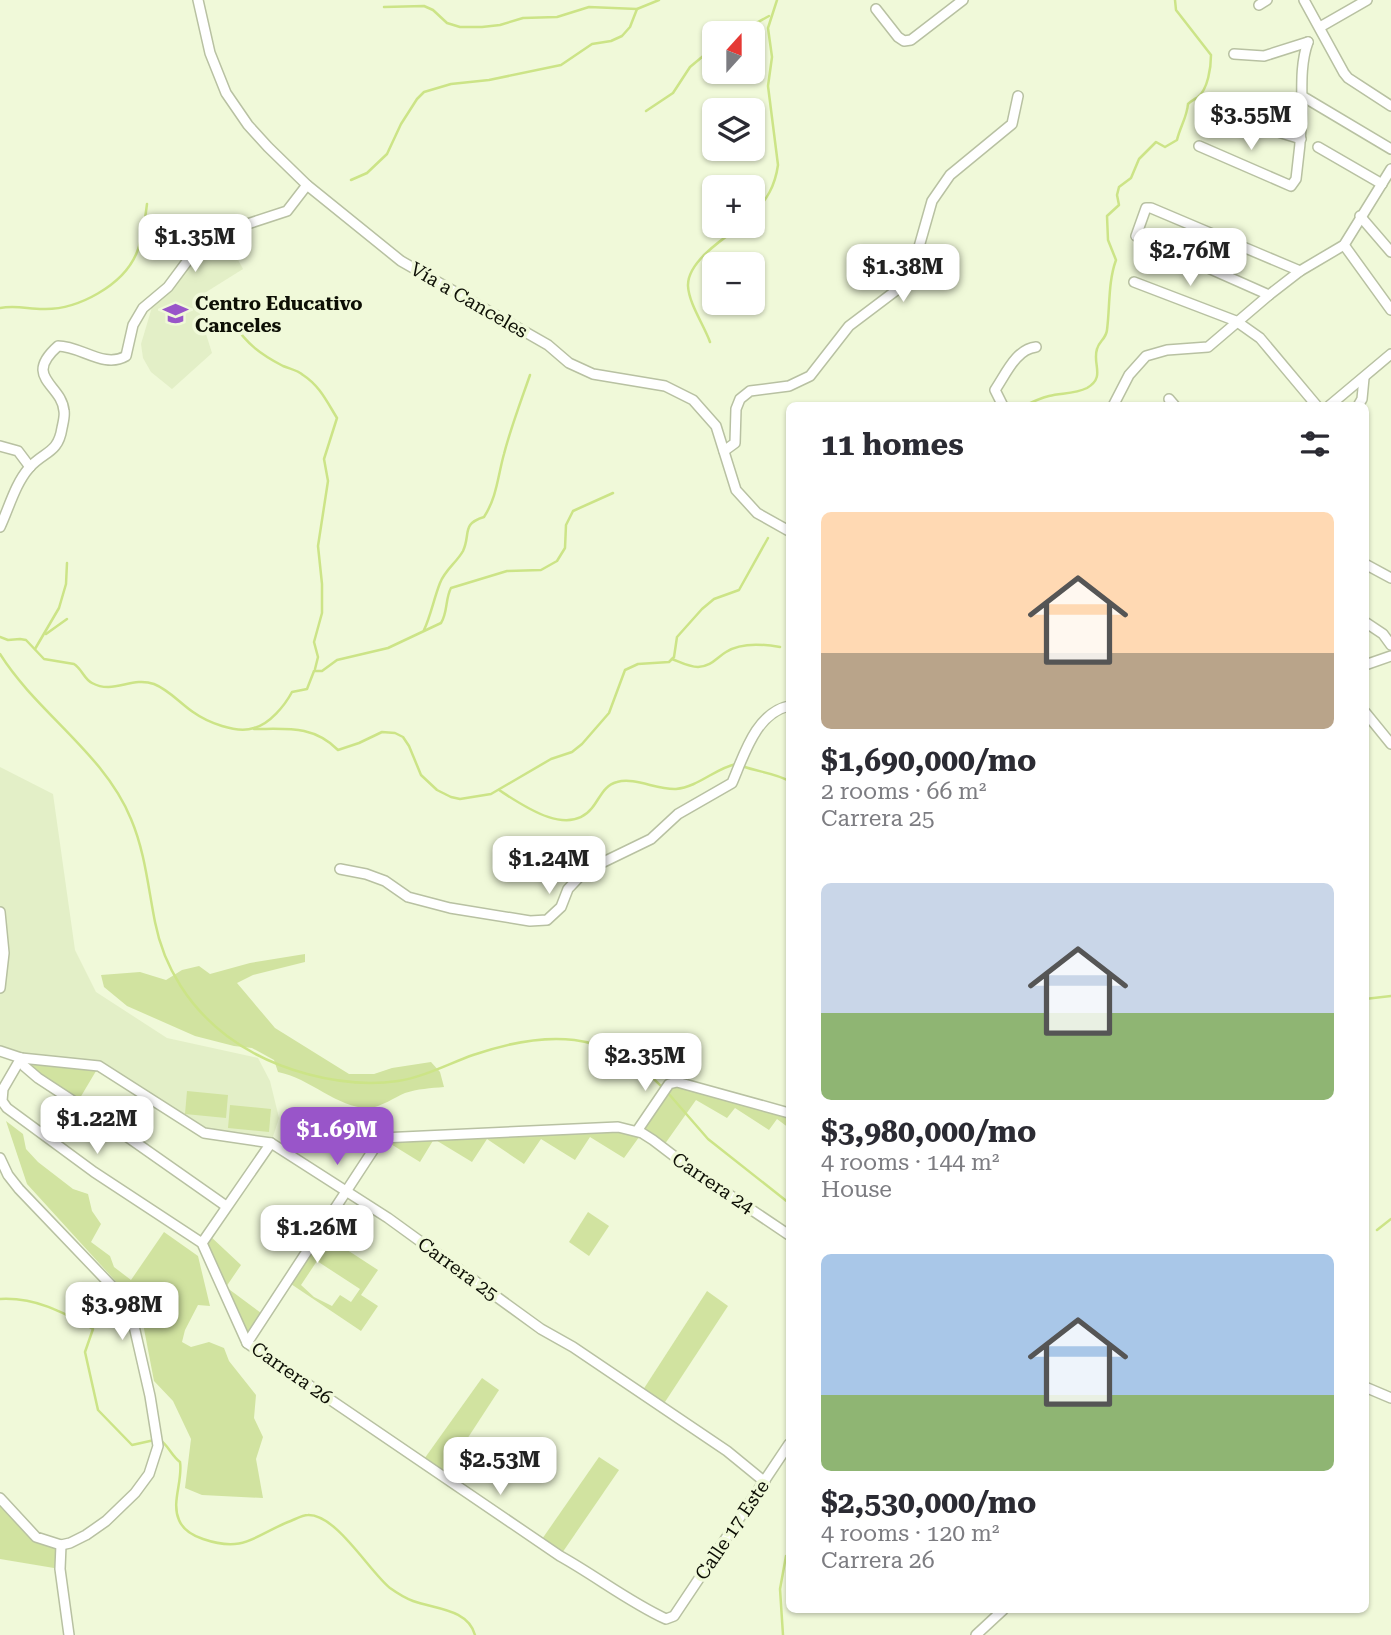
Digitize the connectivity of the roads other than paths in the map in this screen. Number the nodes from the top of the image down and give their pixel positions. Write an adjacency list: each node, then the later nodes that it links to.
1 (198, 0): 18 (street, Vía a Canceles)
2 (963, 0): 5 (street)
3 (1304, 0): 6 (street)
4 (1367, 0): 6 (street)
5 (876, 9)
6 (1320, 27): 10 (street)
7 (1234, 54): 9 (street)
8 (1018, 96): 36 (street)
9 (1302, 96): 12 (street); 15 (street)
10 (1391, 106)
11 (1230, 113): 12 (street)
12 (1301, 139): 13 (street)
13 (1199, 146)
14 (1318, 147): 17 (street)
15 (1391, 149)
16 (1391, 169): 17 (street)
17 (1382, 184): 19 (street)
18 (307, 185): 36 (street, Vía a Canceles); 37 (street)
19 (1360, 216): 20 (street); 21 (street)
20 (1343, 245): 22 (street); 25 (street)
21 (1391, 252)
22 (1300, 271): 24 (street); 24 (street)
23 (1134, 282): 26 (street)
24 (1269, 295): 26 (street)
25 (1391, 310)
26 (1236, 321): 31 (street); 32 (street)
27 (1036, 348): 30 (street)
28 (1391, 354): 29 (street)
29 (1364, 378): 33 (street); 34 (street)
30 (1001, 402)
31 (1115, 402)
32 (1314, 402)
33 (1334, 402)
34 (1360, 402)
35 (0, 446): 37 (street)
36 (724, 451): 39 (street, Vía a Canceles)
37 (30, 467): 38 (street)
38 (0, 527)
39 (786, 529)
40 (1369, 566): 41 (street)
41 (1391, 578)
42 (1369, 625): 43 (street)
43 (1391, 645)
44 (1391, 656): 45 (street)
45 (1369, 664)
46 (786, 707): 49 (street)
47 (1369, 717): 48 (street)
48 (1391, 744)
49 (340, 869)
50 (0, 912): 51 (street)
51 (0, 988)
52 (0, 1051): 53 (street, Carrera 25)
53 (19, 1057): 54 (street, Carrera 25); 57 (street, Carrera 25); 60 (street); 62 (street)
54 (0, 1060)
55 (786, 1112): 56 (street)
56 (637, 1131): 59 (street); 61 (street, Carrera 24)
57 (271, 1143): 59 (street, Carrera 25); 60 (street)
58 (0, 1158): 69 (street)
59 (347, 1192): 63 (street); 67 (street, Carrera 25)
60 (226, 1206): 62 (street)
61 (786, 1233)
62 (202, 1243): 63 (street, Carrera 26)
63 (247, 1343): 71 (street, Carrera 26)
64 (1369, 1389): 65 (street)
65 (1391, 1398)
66 (786, 1449): 67 (street, Calle 17 Este)
67 (765, 1482): 71 (street, Calle 17 Este)
68 (0, 1498): 69 (street)
69 (61, 1545): 72 (street)
70 (1000, 1613): 73 (street)
71 (674, 1616)
72 (69, 1635)
73 (976, 1635)

